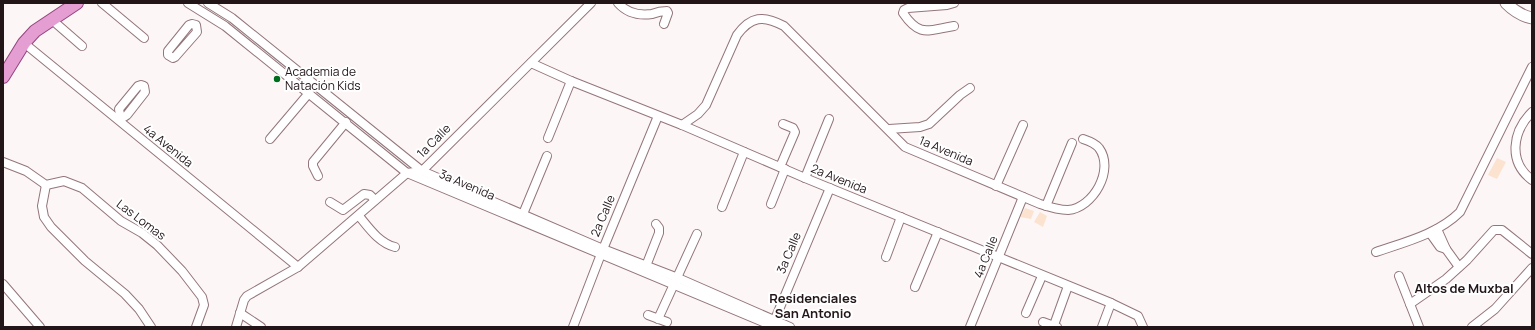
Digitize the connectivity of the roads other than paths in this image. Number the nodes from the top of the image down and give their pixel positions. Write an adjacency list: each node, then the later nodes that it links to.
1 (77, 3): 11 (main road)
2 (102, 3): 15 (street)
3 (188, 3): 9 (street, 3a Avenida)
4 (208, 3): 41 (street, 3a Avenida)
5 (591, 3): 18 (street, 1a Calle)
6 (618, 3): 12 (street)
7 (954, 3): 14 (street)
8 (1506, 3): 10 (street)
9 (204, 13): 13 (street); 24 (street, 3a Avenida)
10 (1532, 18)
11 (51, 20): 16 (main road); 17 (street)
12 (664, 24)
13 (196, 25)
14 (954, 26)
15 (144, 38)
16 (24, 43): 20 (street, 4a Avenida); 21 (main road)
17 (82, 46)
18 (531, 63): 22 (street, 2a Avenida); 41 (street, 1a Calle)
19 (1532, 67): 60 (street)
20 (58, 72): 21 (street); 69 (street, 4a Avenida)
21 (4, 75)
22 (571, 81): 26 (street, 2a Avenida); 33 (street)
23 (970, 88): 32 (street)
24 (309, 93): 28 (street, 3a Avenida); 34 (street)
25 (1532, 112): 45 (street)
26 (658, 116): 31 (street, 2a Avenida); 64 (street, 2a Calle)
27 (828, 119): 44 (street)
28 (346, 122): 42 (street, 3a Avenida); 43 (street)
29 (783, 124): 40 (street)
30 (1023, 124): 48 (street)
31 (682, 125): 32 (street, 1a Avenida); 37 (street, 2a Avenida)
32 (889, 129): 48 (street, 1a Avenida)
33 (548, 138)
34 (270, 139)
35 (1083, 139): 54 (street, 1a Avenida)
36 (1072, 143): 54 (street)
37 (744, 152): 40 (street, 2a Avenida); 55 (street)
38 (547, 156): 56 (street)
39 (3, 162): 47 (street)
40 (782, 168): 44 (street, 2a Avenida); 53 (street)
41 (422, 171): 42 (street, 1a Calle); 46 (street, 3a Avenida)
42 (407, 173): 46 (street, 3a Avenida); 51 (street)
43 (318, 176)
44 (804, 178): 49 (street, 2a Avenida)
45 (1532, 180)
46 (438, 182): 56 (street, 3a Avenida); 64 (street, 3a Avenida)
47 (46, 185): 90 (street); 91 (street, Las Lomas)
48 (996, 186): 50 (street, 1a Avenida)
49 (830, 188): 58 (street, 2a Avenida); 87 (street, 3a Calle)
50 (1024, 197): 54 (street, 1a Avenida); 68 (street, 4a Calle)
51 (374, 200): 52 (street); 57 (street)
52 (330, 202)
53 (771, 204)
54 (1046, 206)
55 (722, 207)
56 (522, 214): 64 (street, 3a Avenida)
57 (359, 216): 63 (street); 69 (street)
58 (901, 217): 61 (street, 2a Avenida); 67 (street)
59 (656, 224): 70 (street)
60 (1434, 231): 65 (street); 71 (street)
61 (938, 232): 68 (street, 2a Avenida); 78 (street)
62 (697, 234): 75 (street)
63 (394, 248)
64 (602, 251): 70 (street, 3a Avenida); 94 (street, 2a Calle)
65 (1376, 252)
66 (1532, 254): 71 (street)
67 (886, 257)
68 (999, 258): 73 (street, 2a Avenida); 96 (street, 4a Calle)
69 (298, 267): 81 (street)
70 (643, 268): 75 (street, 3a Avenida)
71 (1459, 268): 80 (street)
72 (1532, 268): 100 (street)
73 (1042, 276): 77 (street, 2a Avenida); 82 (street)
74 (1399, 276): 80 (street)
75 (676, 282): 84 (street); 87 (street, 3a Avenida)
76 (3, 284): 89 (street)
77 (1068, 286): 79 (street, 2a Avenida); 88 (street)
78 (915, 288)
79 (1111, 303): 97 (street); 98 (street, 2a Avenida)
80 (1410, 304): 99 (street)
81 (240, 313): 92 (street); 93 (street)
82 (1026, 313)
83 (648, 315): 84 (street)
84 (658, 319): 85 (street)
85 (667, 322)
86 (1043, 322): 88 (street)
87 (773, 325): 95 (street, 3a Avenida)
88 (1056, 326)
89 (40, 327)
90 (151, 327)
91 (196, 327)
92 (236, 327)
93 (261, 327)
94 (572, 327)
95 (790, 327)
96 (970, 327)
97 (1102, 327)
98 (1143, 327)
99 (1419, 327)
100 (1472, 327)

